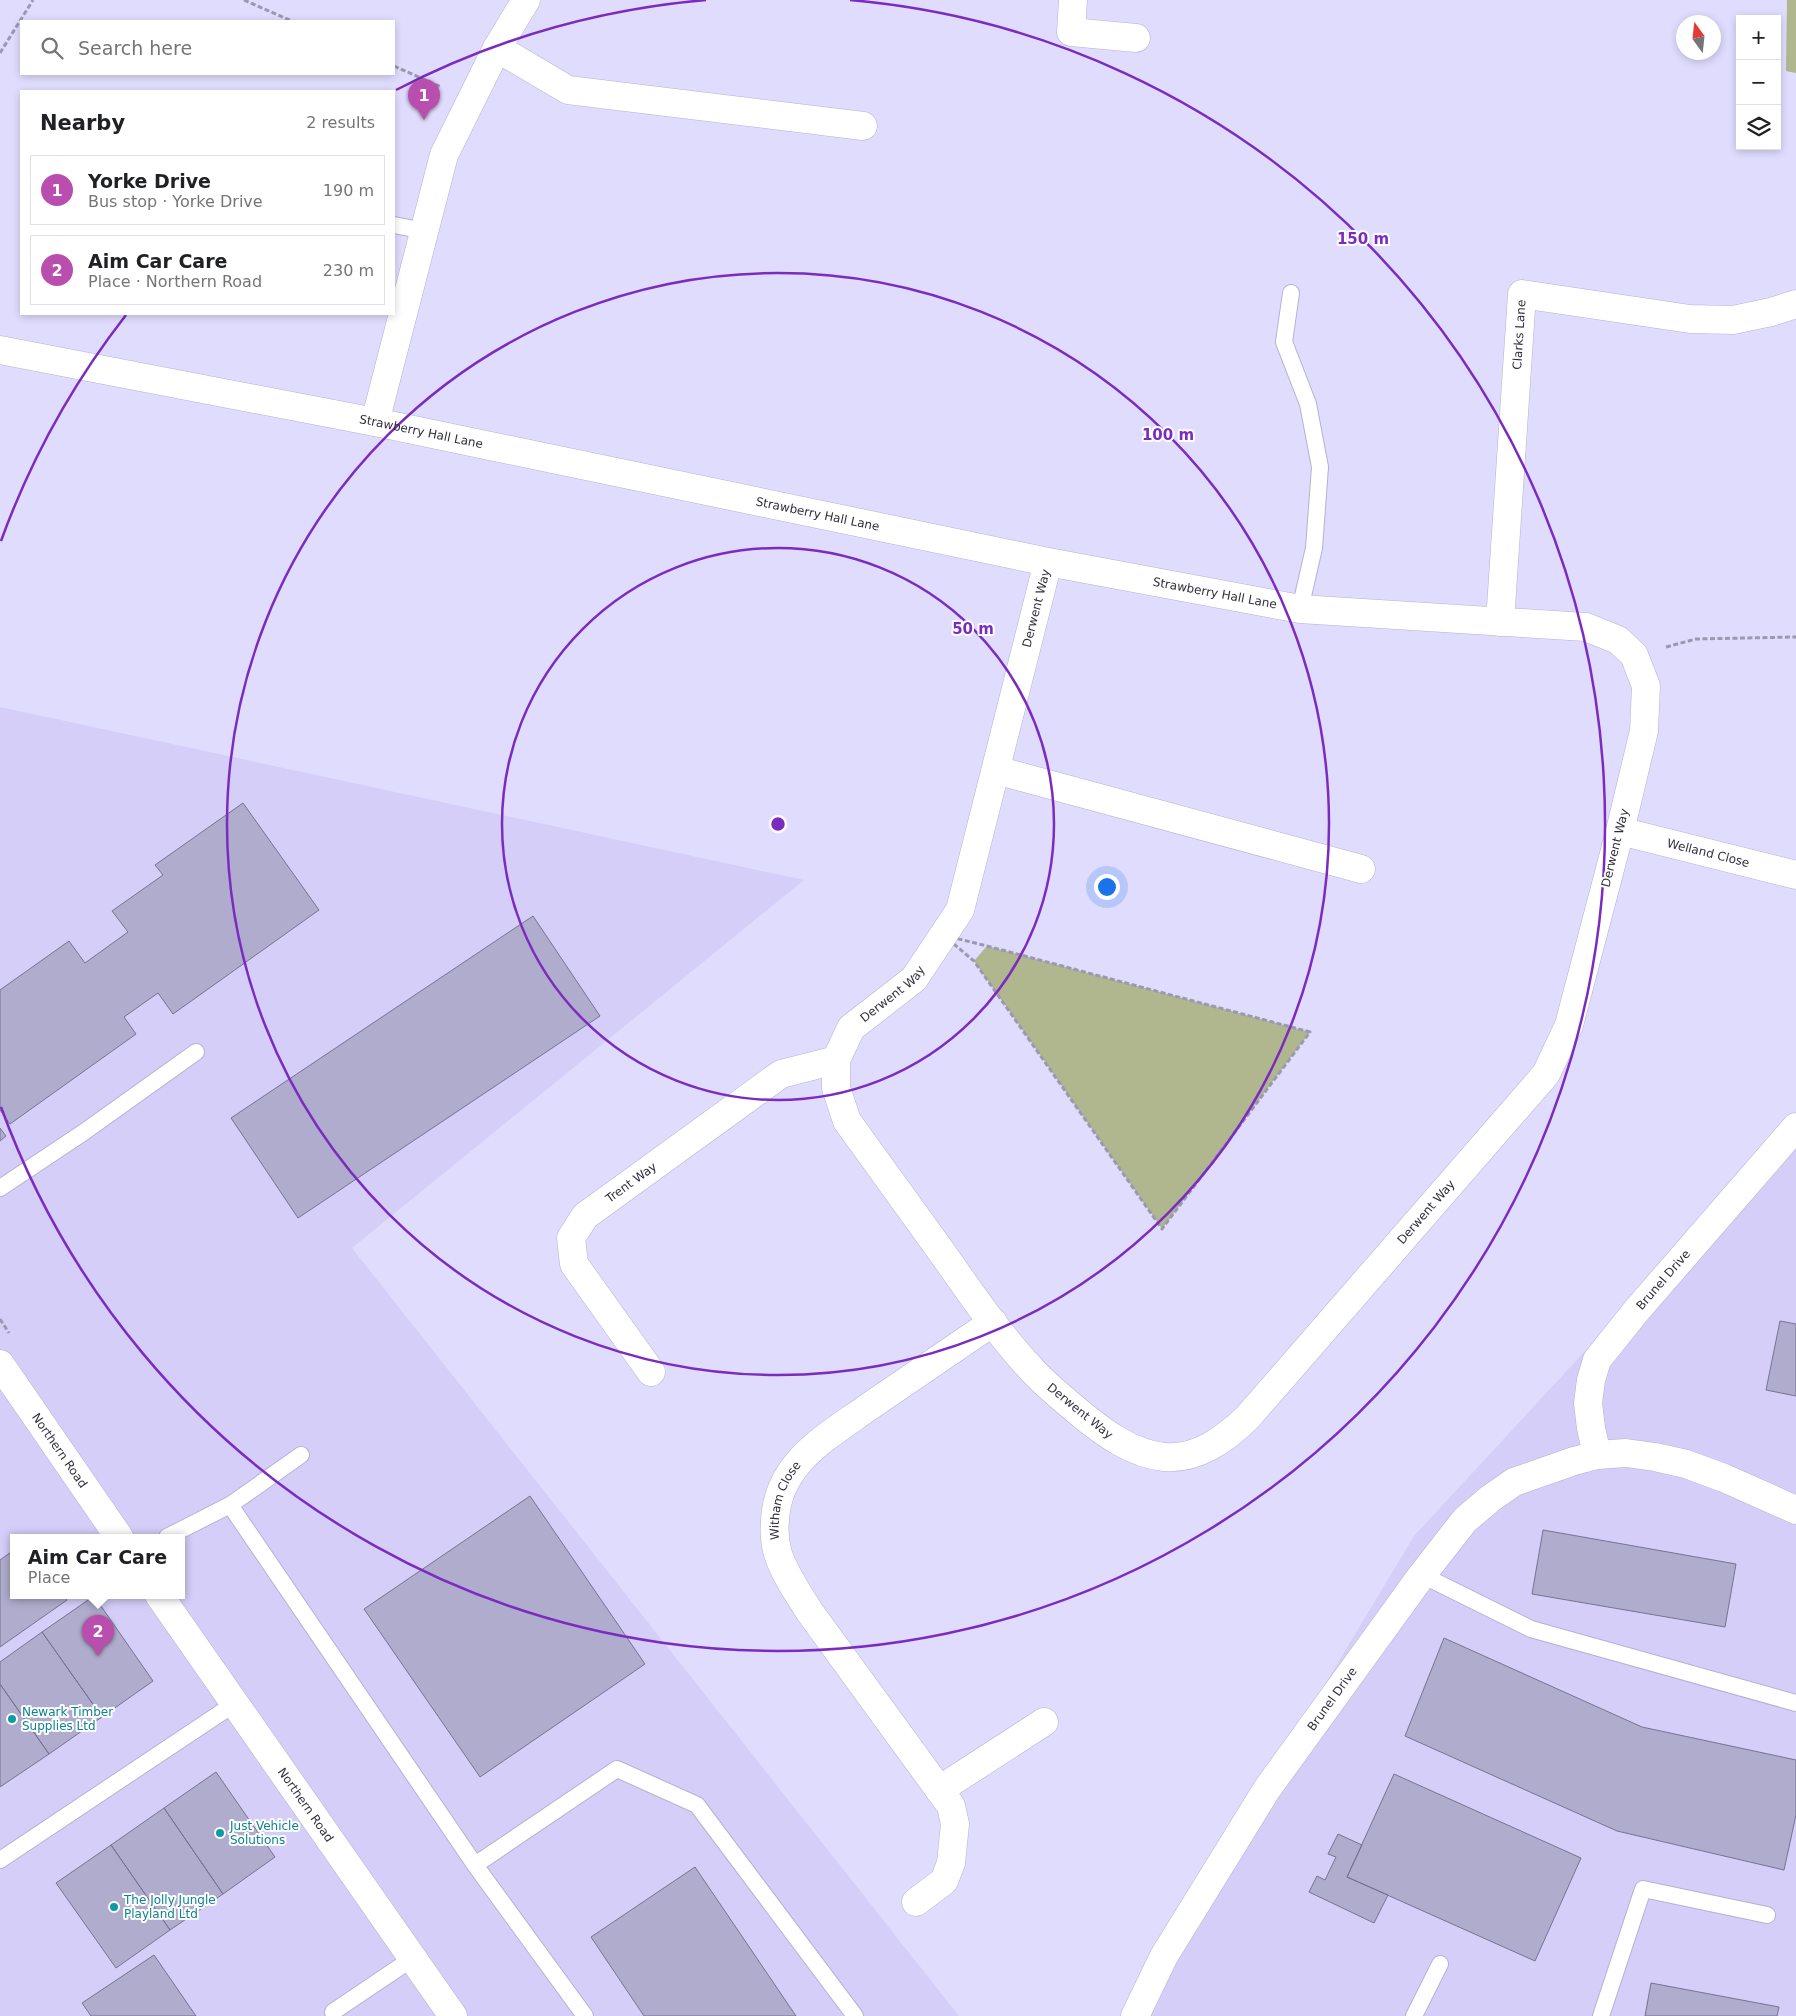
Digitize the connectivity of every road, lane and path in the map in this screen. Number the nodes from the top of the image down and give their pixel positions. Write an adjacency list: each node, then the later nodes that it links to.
1 (33, 0): 5 (path)
2 (244, 0): 6 (path)
3 (526, 0): 9 (street)
4 (1074, 0): 8 (street)
5 (21, 20)
6 (290, 20)
7 (20, 21): 10 (path)
8 (1136, 38)
9 (498, 48): 12 (street); 13 (street)
10 (0, 53)
11 (395, 66): 12 (path)
12 (471, 100): 15 (street)
13 (863, 126)
14 (395, 225): 15 (lane)
15 (424, 231): 19 (street)
16 (1291, 293): 21 (lane)
17 (1796, 304): 22 (street, Clarks Lane)
18 (0, 350): 19 (street, Strawberry Hall Lane)
19 (374, 422): 20 (street, Strawberry Hall Lane)
20 (1048, 562): 21 (street, Strawberry Hall Lane); 25 (street, Derwent Way)
21 (1300, 609): 22 (street, Strawberry Hall Lane)
22 (1500, 622): 24 (street, Strawberry Hall Lane)
23 (1796, 637): 24 (path)
24 (1634, 655): 26 (street, Derwent Way)
25 (996, 770): 27 (street); 29 (street, Derwent Way)
26 (1620, 831): 28 (street, Welland Close); 34 (street, Derwent Way)
27 (1360, 869)
28 (1796, 875)
29 (943, 935): 29 (path); 31 (street, Derwent Way)
30 (196, 1052): 33 (lane)
31 (836, 1060): 34 (street, Derwent Way); 36 (street, Trent Way)
32 (1796, 1127): 38 (street, Brunel Drive)
33 (0, 1188)
34 (993, 1322): 48 (street, Witham Close)
35 (0, 1364): 41 (street, Northern Road)
36 (651, 1372)
37 (301, 1455): 39 (lane)
38 (1597, 1456): 40 (street, Brunel Drive); 43 (street, Brunel Drive)
39 (230, 1505): 42 (lane); 50 (lane)
40 (1796, 1510)
41 (117, 1534)
42 (173, 1534)
43 (1422, 1575): 45 (lane); 59 (street, Brunel Drive)
44 (162, 1599): 46 (street, Northern Road)
45 (1796, 1703)
46 (234, 1704): 49 (lane); 53 (street, Northern Road)
47 (1044, 1722): 48 (street)
48 (938, 1790): 51 (street, Witham Close)
49 (0, 1860)
50 (475, 1865): 57 (lane); 58 (lane)
51 (916, 1902)
52 (1767, 1915): 61 (lane)
53 (413, 1958): 55 (lane); 56 (street, Northern Road)
54 (1440, 1964): 60 (lane)
55 (333, 2012)
56 (453, 2016)
57 (585, 2016)
58 (855, 2016)
59 (1135, 2016)
60 (1414, 2016)
61 (1600, 2016)

